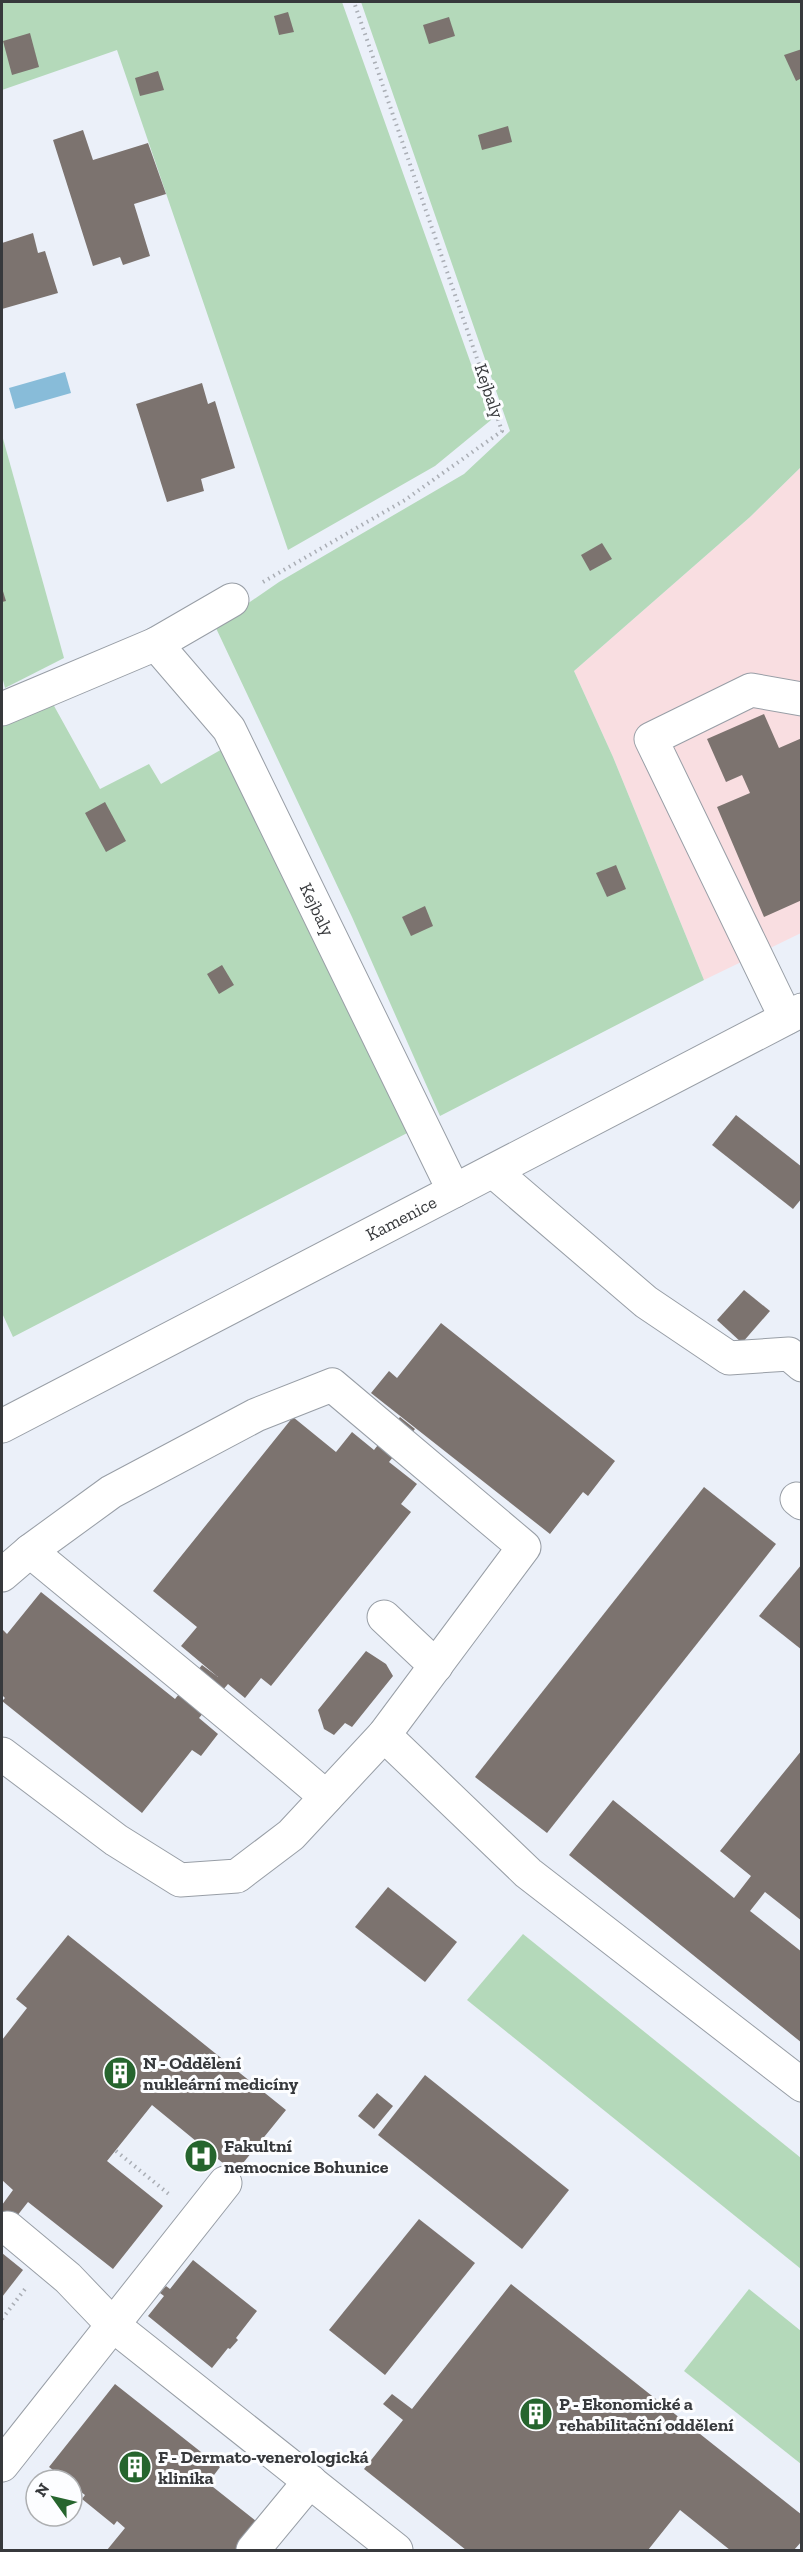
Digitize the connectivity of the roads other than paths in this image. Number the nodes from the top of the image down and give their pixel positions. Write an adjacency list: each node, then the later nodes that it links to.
1 (232, 600): 2 (street)
2 (156, 644): 4 (street); 7 (street, Kejbaly)
3 (801, 699): 5 (street)
4 (2, 709)
5 (794, 1014): 6 (street, Kamenice)
6 (493, 1171): 7 (street, Kamenice); 8 (street)
7 (454, 1191): 9 (street, Kamenice)
8 (801, 1365)
9 (2, 1426)
10 (30, 1551): 11 (street); 13 (street); 16 (street)
11 (2, 1575)
12 (384, 1617): 13 (street)
13 (436, 1666): 14 (street)
14 (384, 1735): 16 (street); 17 (street)
15 (2, 1754): 16 (street)
16 (326, 1797)
17 (801, 2085)
18 (225, 2183): 20 (street)
19 (8, 2228): 20 (street)
20 (114, 2326): 21 (street); 22 (street)
21 (2, 2465)
22 (309, 2481): 23 (street); 24 (street)
23 (253, 2550)
24 (396, 2550)

